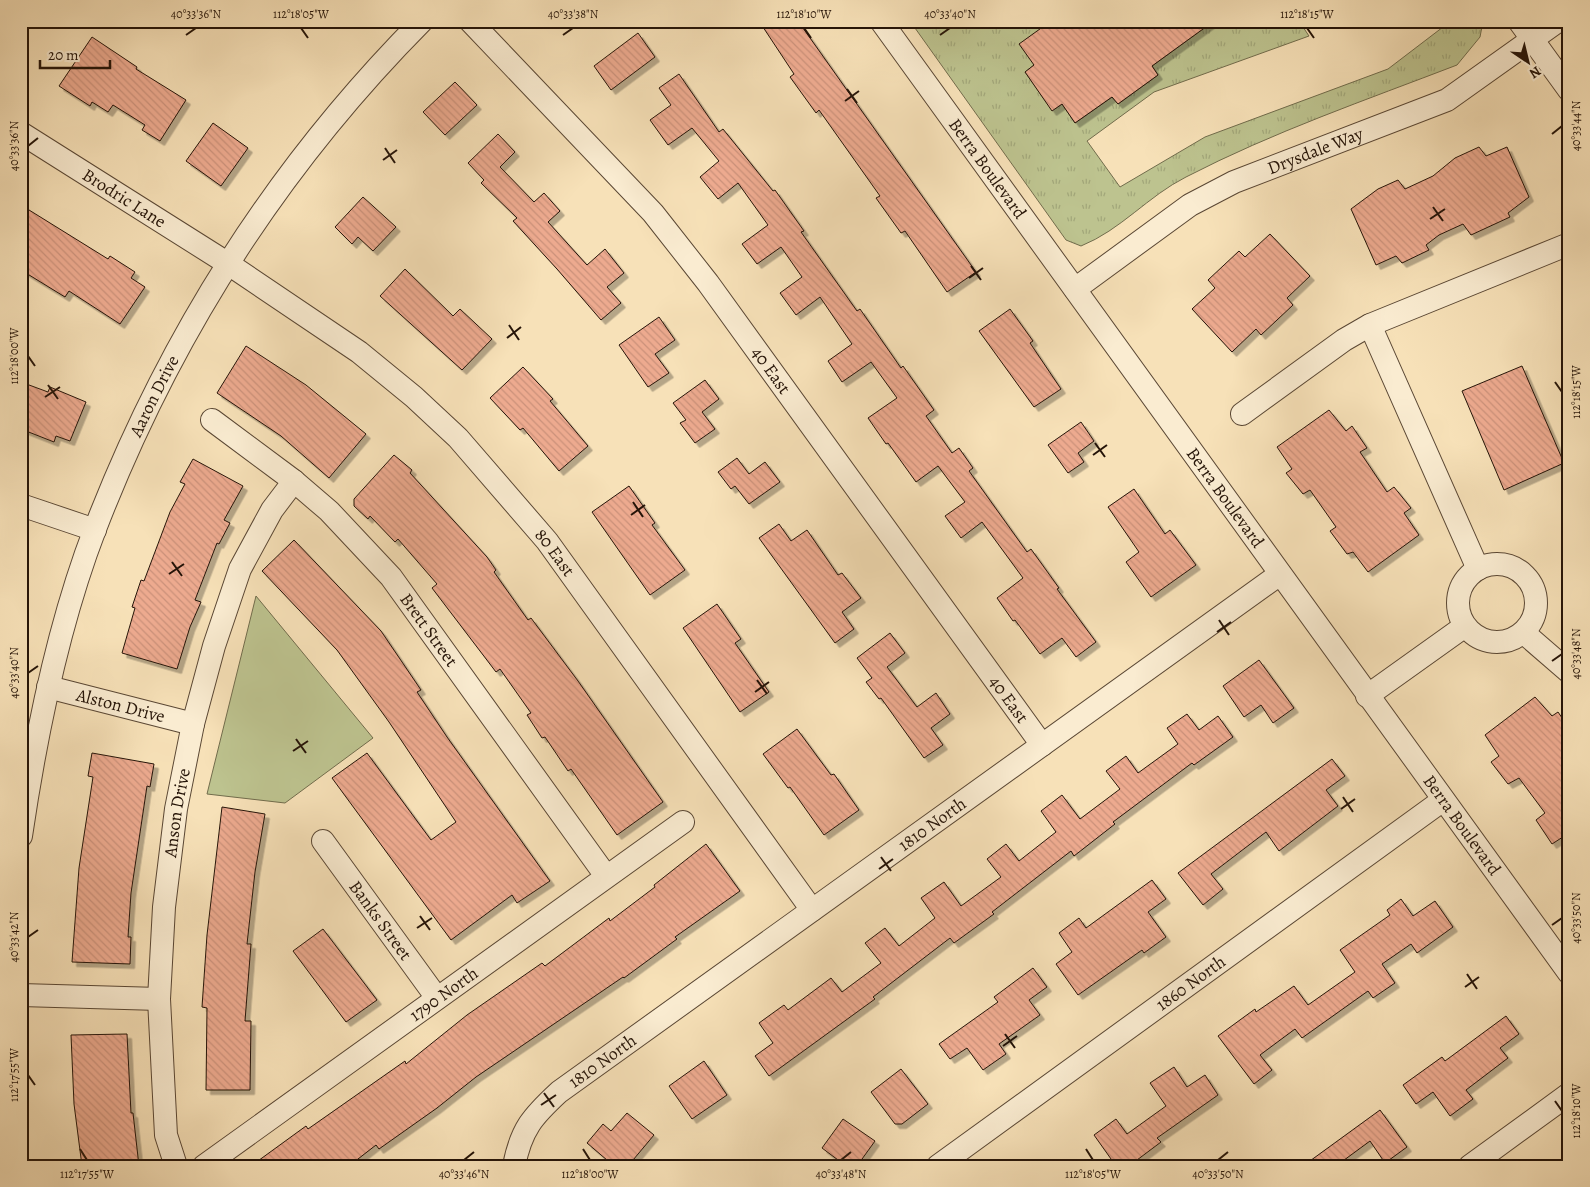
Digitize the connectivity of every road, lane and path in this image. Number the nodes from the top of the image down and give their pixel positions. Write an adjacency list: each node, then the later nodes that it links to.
1 (422, 21): 10 (street, Aaron Drive)
2 (470, 21): 26 (street, 40 East)
3 (881, 21): 11 (street, Berra Boulevard)
4 (1519, 21): 6 (street)
5 (1558, 21): 6 (street, Drysdale Way)
6 (1532, 40): 7 (street); 11 (street, Drysdale Way)
7 (1569, 90)
8 (21, 133): 10 (street, Brodric Lane)
9 (1569, 244): 12 (street)
10 (227, 263): 17 (street, Aaron Drive); 32 (street, 80 East)
11 (1075, 289): 19 (street, Berra Boulevard)
12 (1370, 325): 13 (street); 18 (street)
13 (1242, 414)
14 (212, 420): 15 (street, Brett Street)
15 (294, 481): 25 (street, Anson Drive); 31 (street, Brett Street)
16 (21, 505): 17 (street)
17 (95, 530): 23 (street, Aaron Drive)
18 (1478, 569): 20 (street); 21 (street)
19 (1280, 574): 24 (street, Berra Boulevard); 26 (street, 1810 North)
20 (1465, 626): 21 (street); 24 (street)
21 (1524, 633): 22 (street)
22 (1569, 672)
23 (48, 687): 25 (street, Alston Drive); 29 (street, Aaron Drive)
24 (1368, 696): 27 (street, Berra Boulevard)
25 (193, 724): 36 (street, Anson Drive)
26 (1042, 745): 32 (street, 1810 North)
27 (1443, 800): 33 (street, Berra Boulevard); 41 (street, 1860 North)
28 (683, 822): 31 (street, 1790 North)
29 (21, 836)
30 (323, 841): 35 (street, Banks Street)
31 (606, 876): 35 (street, 1790 North)
32 (812, 910): 40 (street, 1810 North)
33 (1569, 973)
34 (21, 995): 36 (street)
35 (437, 998): 39 (street, 1790 North)
36 (159, 999): 38 (street, Anson Drive)
37 (1569, 1094): 42 (street)
38 (176, 1166)
39 (204, 1166)
40 (514, 1166)
41 (938, 1166)
42 (1470, 1166)

